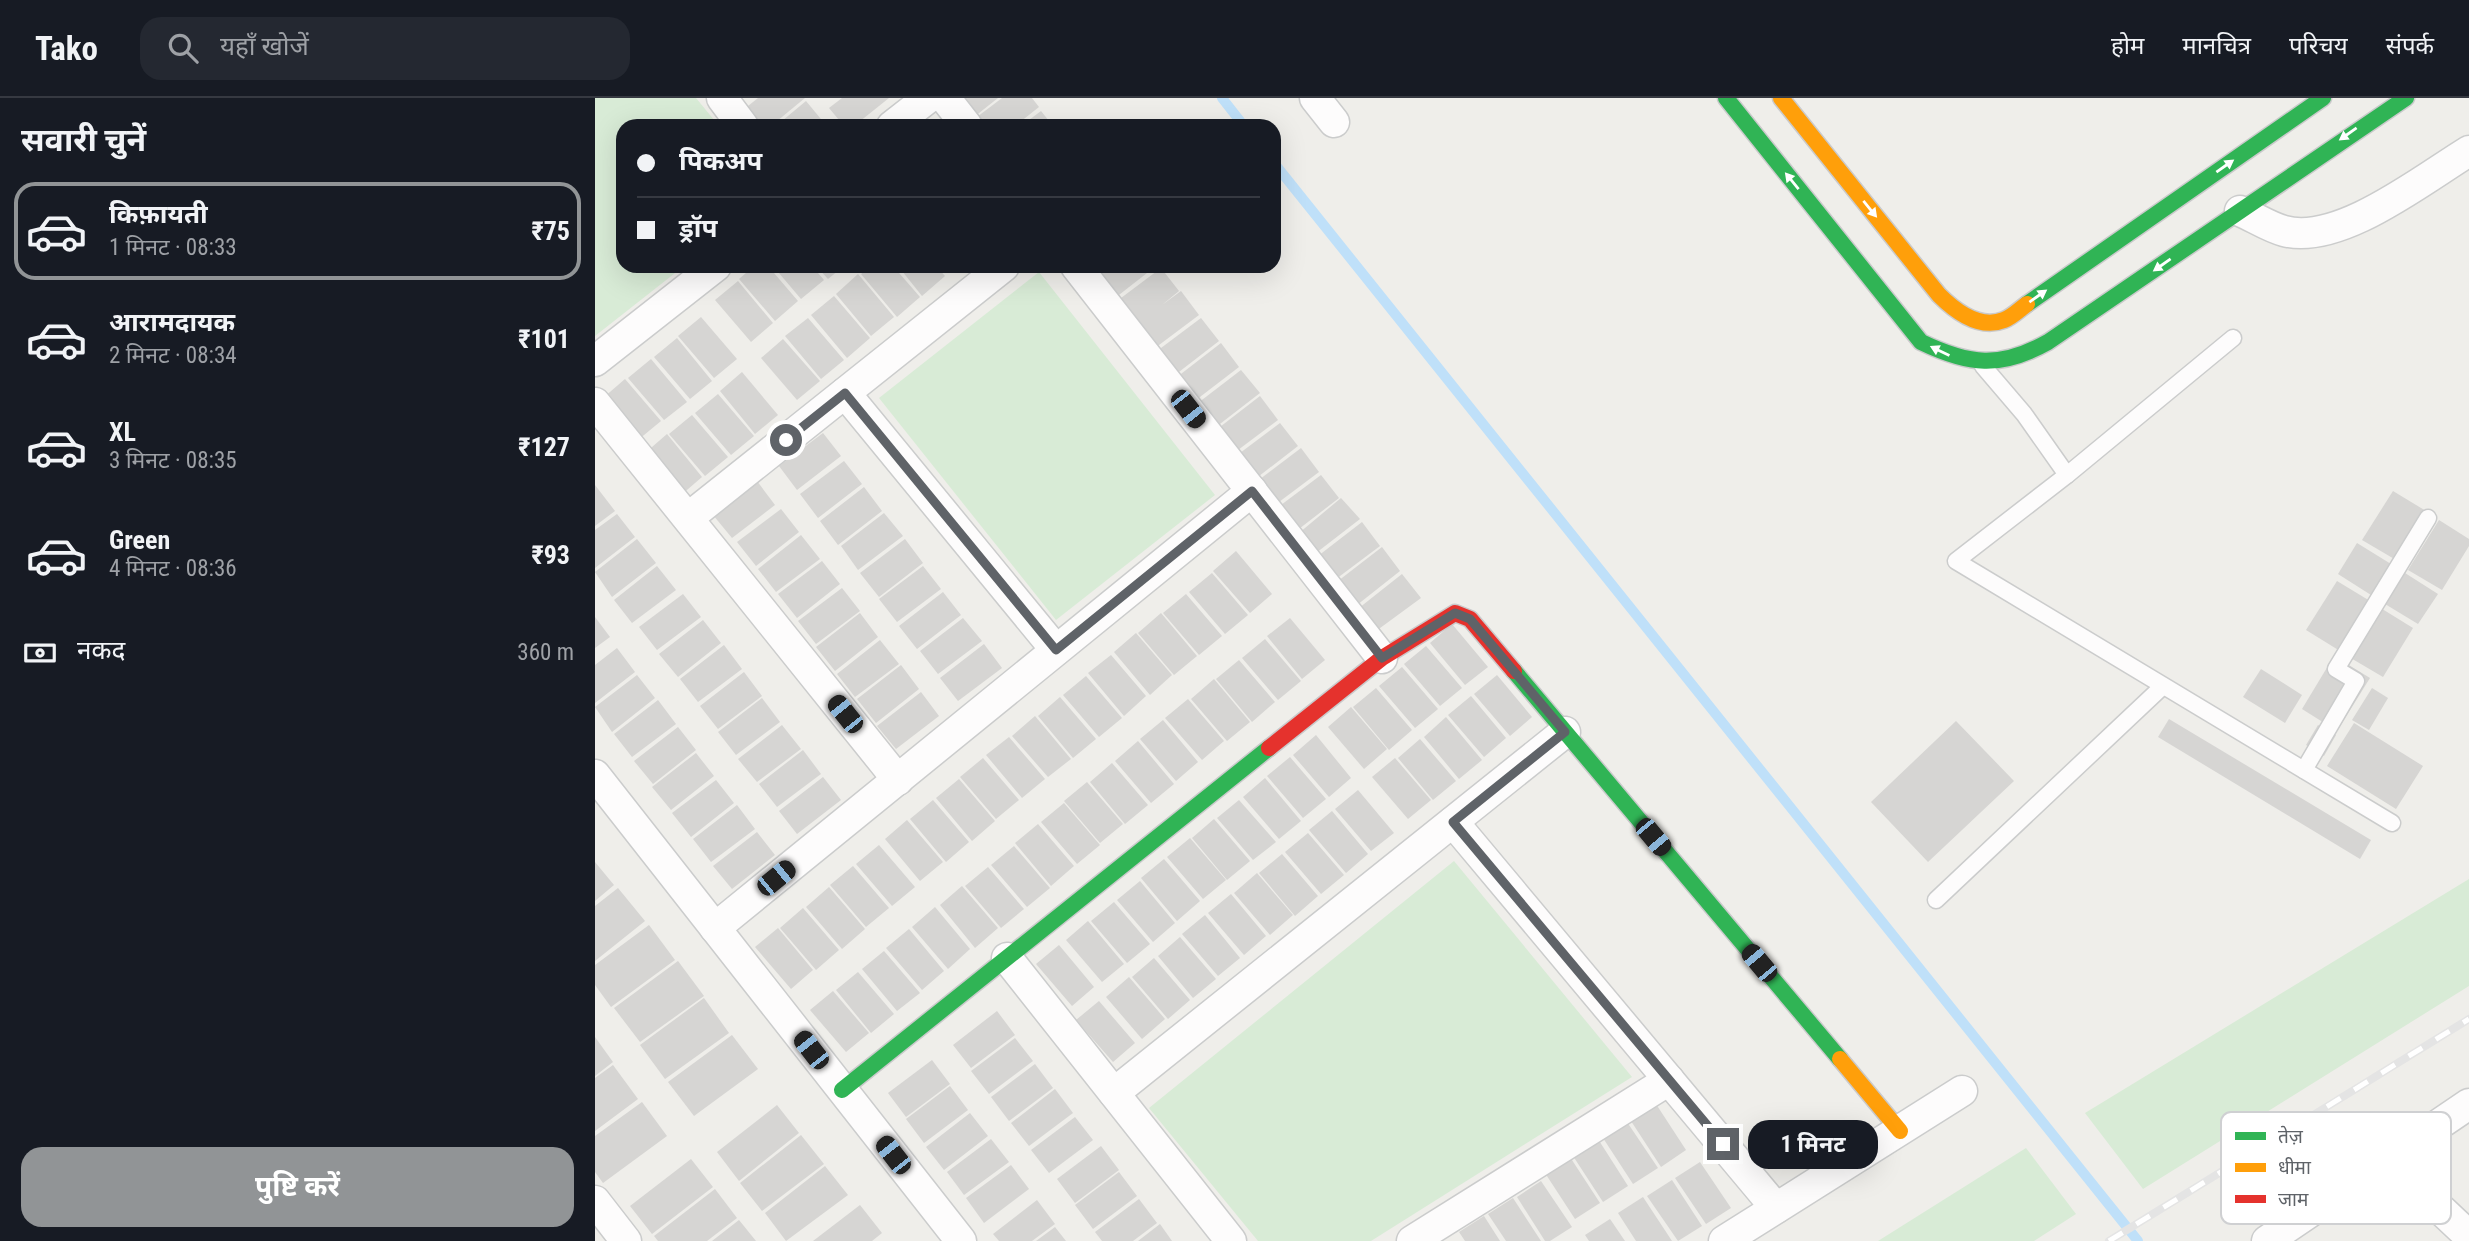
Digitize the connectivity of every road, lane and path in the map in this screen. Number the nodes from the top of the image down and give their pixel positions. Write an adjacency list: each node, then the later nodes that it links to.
1 (722, 98): 9 (street)
2 (928, 98): 10 (street)
3 (945, 98): 11 (street)
4 (1315, 98): 12 (street)
5 (1725, 98): 21 (street, one-way to 5)
6 (1781, 98): 18 (street, one-way to 18)
7 (2323, 98): 18 (street, one-way to 7)
8 (2406, 98): 14 (street, one-way to 14)
9 (738, 119)
10 (902, 119)
11 (962, 119)
12 (1334, 122)
13 (2469, 151): 14 (street)
14 (2240, 211): 21 (street, one-way to 21)
15 (707, 273): 20 (street)
16 (995, 273): 22 (street)
17 (1081, 273): 25 (street)
18 (1982, 334): 21 (street)
19 (2233, 338): 24 (lane)
20 (595, 361)
21 (1980, 363): 24 (lane)
22 (845, 393): 26 (street); 28 (street)
23 (595, 402): 26 (street)
24 (2067, 475): 30 (lane)
25 (1252, 491): 28 (street); 29 (street)
26 (688, 518): 34 (street)
27 (2428, 518): 32 (lane)
28 (1056, 650): 34 (street)
29 (1382, 658): 31 (street); 39 (street)
30 (2163, 686): 32 (lane); 37 (lane)
31 (1565, 732): 35 (street); 46 (street)
32 (2304, 770): 36 (lane)
33 (595, 775): 38 (street)
34 (898, 780): 38 (street)
35 (1453, 822): 40 (street); 43 (street)
36 (2392, 823)
37 (1936, 901)
38 (715, 928): 41 (street)
39 (1007, 958): 41 (street); 43 (street)
40 (1669, 1080): 48 (street); 55 (street)
41 (842, 1090): 53 (street)
42 (1962, 1091): 46 (street)
43 (1114, 1093): 54 (street)
44 (2469, 1104): 45 (street)
45 (2451, 1116)
46 (1900, 1131): 48 (street)
47 (595, 1201): 52 (street)
48 (1776, 1208): 56 (street)
49 (2451, 1219): 51 (street)
50 (2291, 1224): 57 (street)
51 (2469, 1236)
52 (626, 1241)
53 (961, 1241)
54 (1231, 1241)
55 (1412, 1241)
56 (1724, 1241)
57 (2267, 1241)

